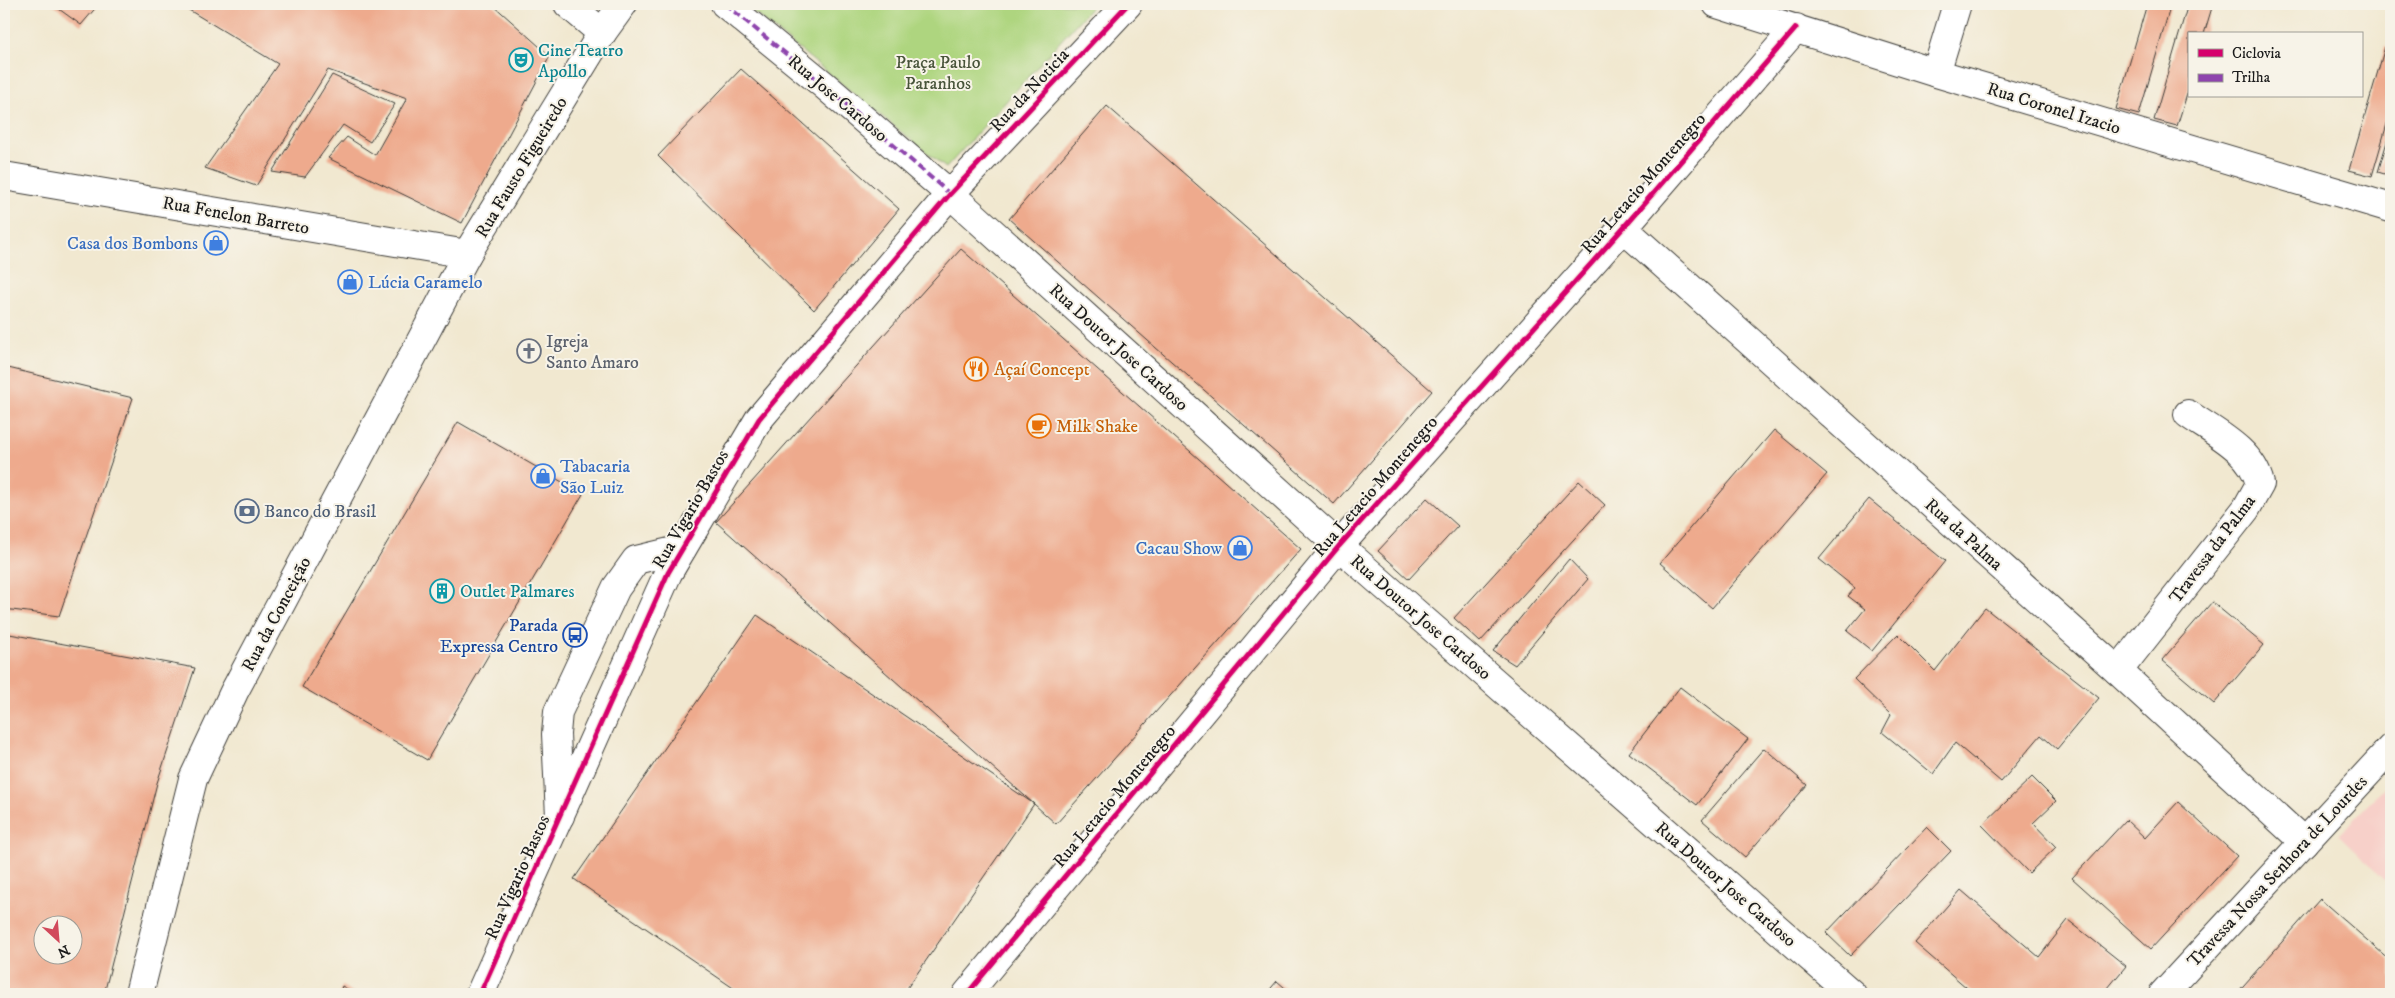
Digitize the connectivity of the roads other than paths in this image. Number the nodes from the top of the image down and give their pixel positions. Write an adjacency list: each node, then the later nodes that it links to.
1 (568, 4): 8 (street)
2 (623, 4): 8 (street, Rua Fausto Figueiredo)
3 (725, 4): 11 (street, Rua Jose Cardoso)
4 (1128, 4): 11 (street, Rua da Noticia)
5 (1718, 4): 7 (street, Rua Coronel Izacio)
6 (1957, 4): 9 (street)
7 (1796, 28): 9 (street, Rua Coronel Izacio); 13 (street, Rua Letacio Montenegro)
8 (602, 33): 14 (street, Rua Fausto Figueiredo)
9 (1936, 72): 12 (street, Rua Coronel Izacio)
10 (4, 176): 14 (street, Rua Fenelon Barreto)
11 (950, 194): 16 (street, Rua Doutor Jose Cardoso); 17 (street, Rua Vigario Bastos)
12 (2391, 208)
13 (1623, 228): 16 (street, Rua Letacio Montenegro); 18 (street, Rua da Palma)
14 (467, 254): 22 (street, Rua da Conceição)
15 (2188, 414): 18 (street, Travessa da Palma)
16 (1339, 546): 24 (street, Rua Letacio Montenegro); 25 (street, Rua Doutor Jose Cardoso)
17 (682, 549): 20 (street, Rua Vigario Bastos); 20 (street)
18 (2118, 671): 21 (street, Rua da Palma)
19 (2391, 748): 21 (street, Travessa Nossa Senhora de Lourdes)
20 (560, 816): 23 (street, Rua Vigario Bastos)
21 (2304, 842): 26 (street, Travessa Nossa Senhora de Lourdes)
22 (139, 994)
23 (480, 994)
24 (967, 994)
25 (1852, 994)
26 (2163, 994)

